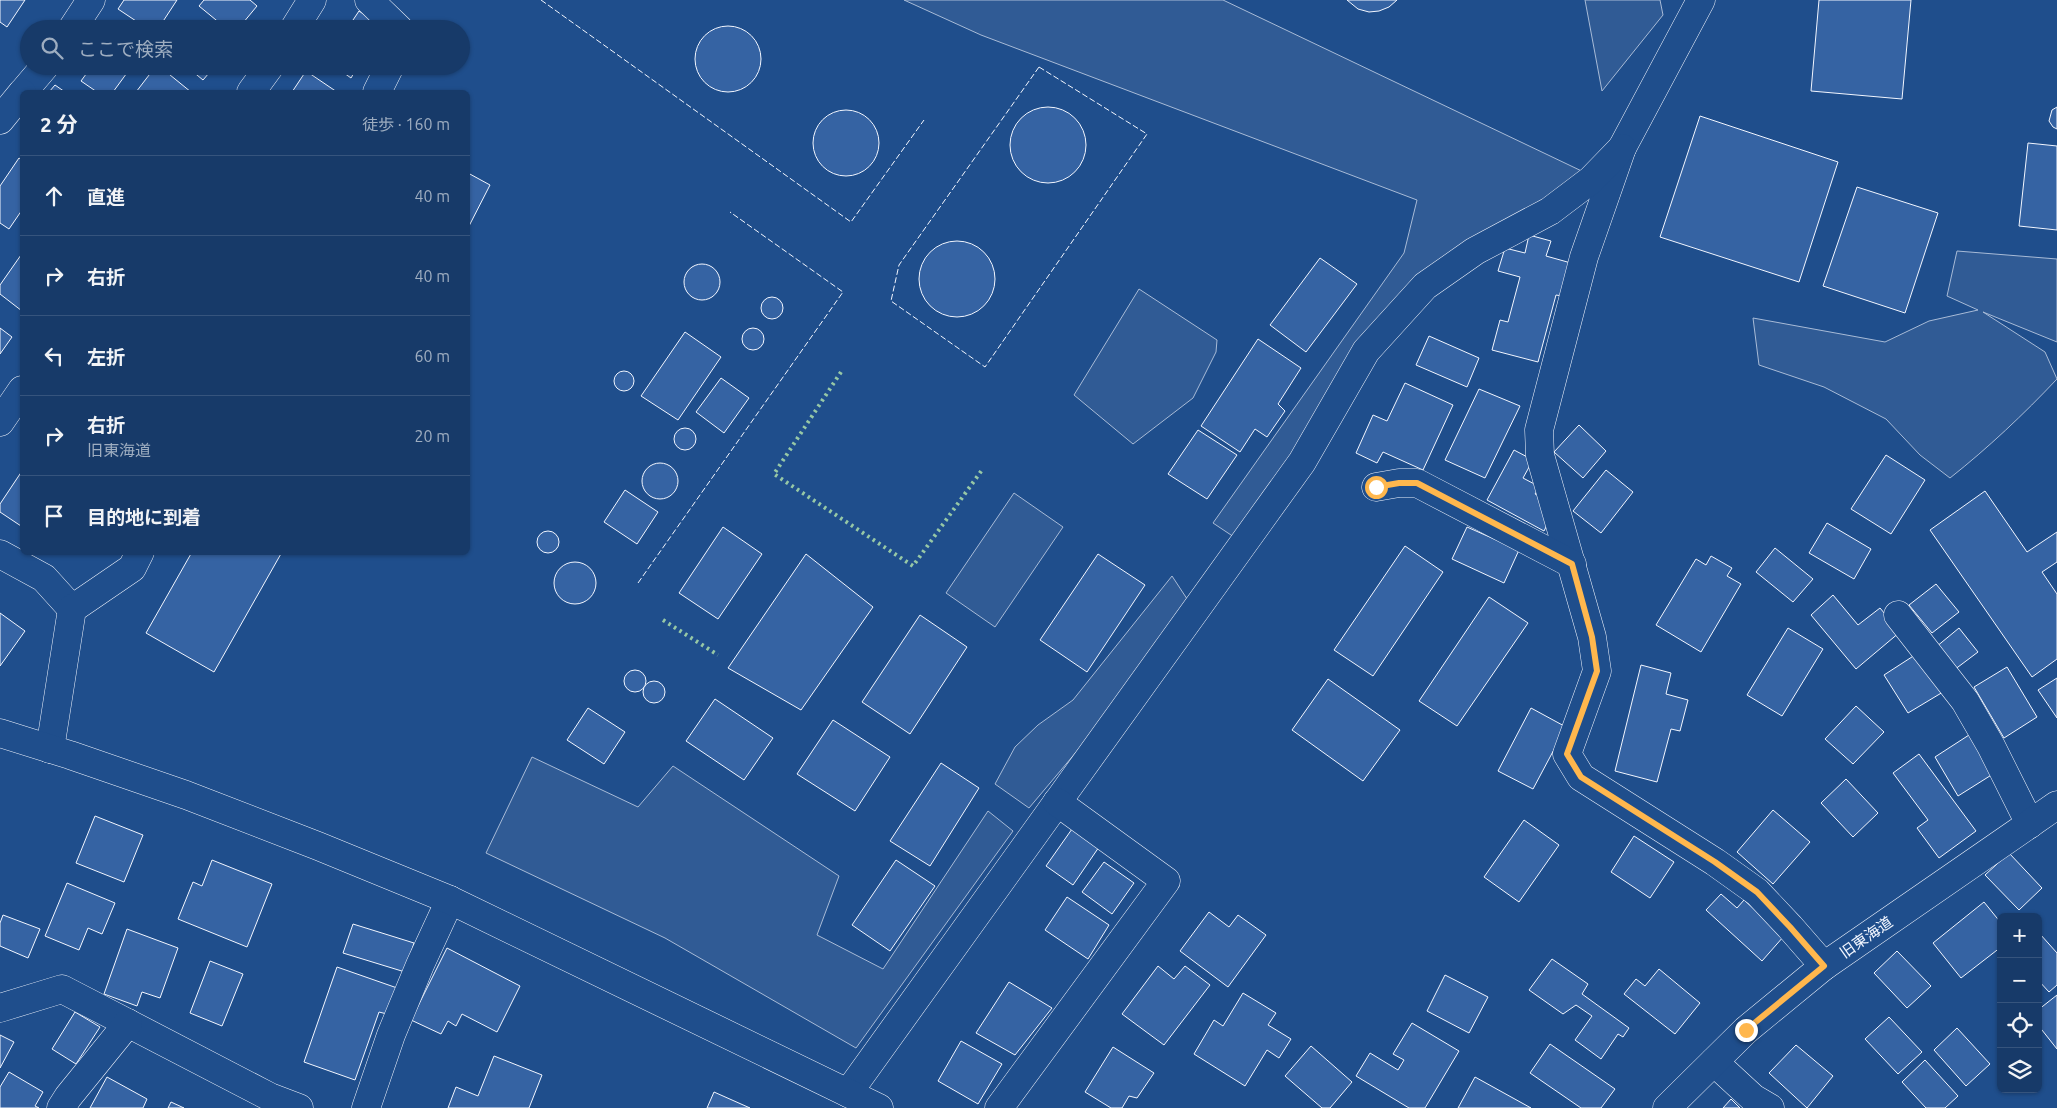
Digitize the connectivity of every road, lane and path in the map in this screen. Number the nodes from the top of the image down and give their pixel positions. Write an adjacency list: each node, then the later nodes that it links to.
1 (91, 0): 5 (street)
2 (312, 0): 6 (street)
3 (369, 0): 7 (street)
4 (1701, 0): 16 (street)
5 (78, 20)
6 (300, 20)
7 (390, 20)
8 (38, 75): 11 (street)
9 (263, 75): 12 (street)
10 (386, 75): 13 (street)
11 (25, 90)
12 (252, 90)
13 (378, 90)
14 (20, 97): 15 (street)
15 (0, 120)
16 (1622, 148): 22 (street); 27 (street)
17 (20, 393): 18 (street)
18 (0, 422)
19 (1376, 487): 22 (street)
20 (0, 554): 23 (street)
21 (138, 555): 23 (street)
22 (1572, 564): 31 (street)
23 (72, 609): 26 (street)
24 (1898, 615): 29 (street)
25 (0, 733): 26 (street)
26 (50, 749): 30 (street)
27 (1057, 802): 35 (street); 40 (street)
28 (2057, 805): 29 (street, 旧東海道)
29 (2030, 824): 31 (street, 旧東海道)
30 (450, 900): 35 (street); 38 (street)
31 (1824, 966): 34 (street, 旧東海道)
32 (0, 1008): 33 (street)
33 (128, 1023): 36 (street); 37 (street)
34 (1714, 1062): 41 (street, 旧東海道); 42 (street)
35 (848, 1093): 39 (street)
36 (61, 1108)
37 (299, 1108)
38 (366, 1108)
39 (879, 1108)
40 (999, 1108)
41 (1667, 1108)
42 (1770, 1108)

